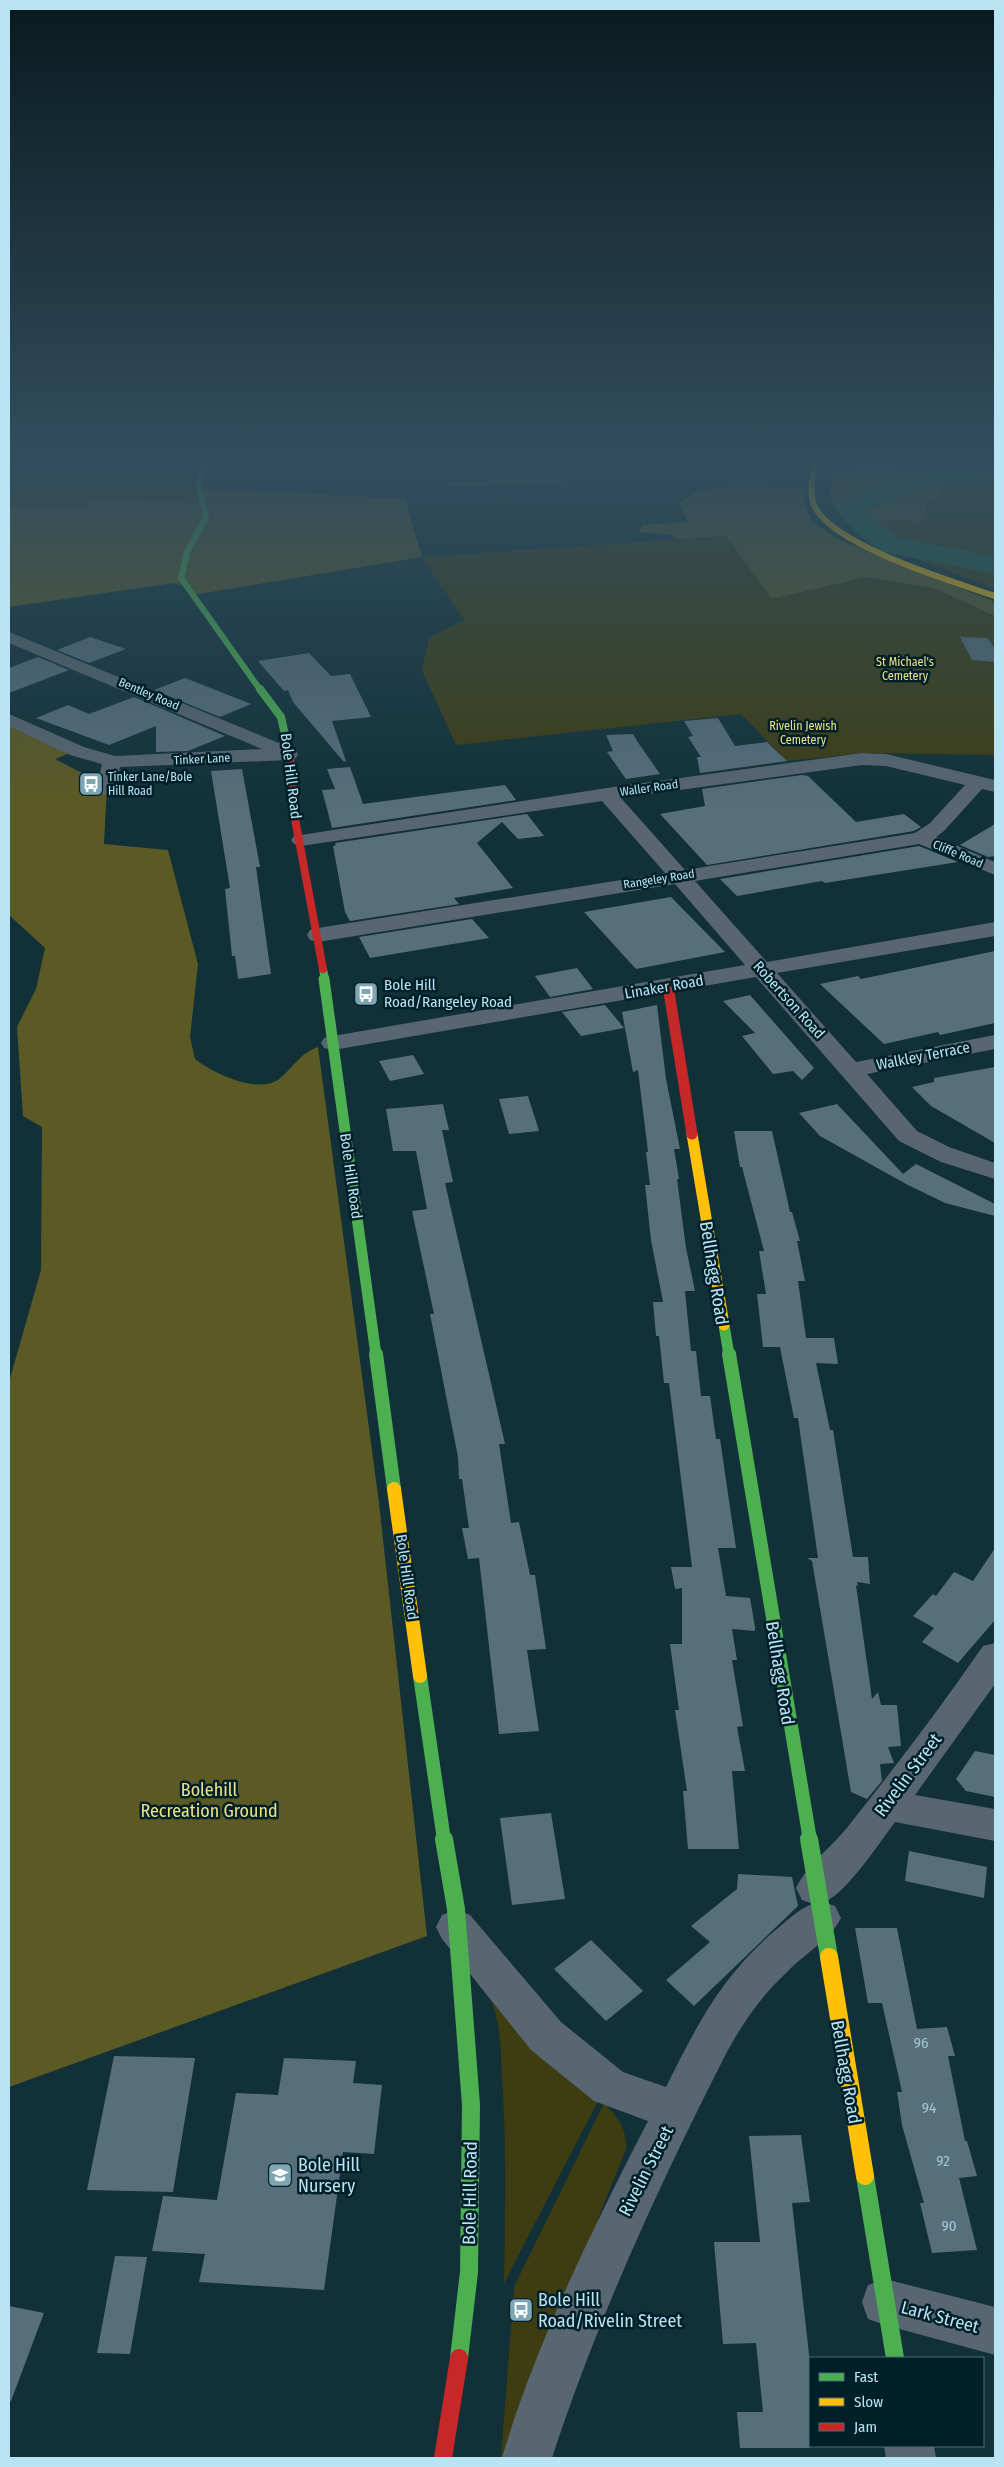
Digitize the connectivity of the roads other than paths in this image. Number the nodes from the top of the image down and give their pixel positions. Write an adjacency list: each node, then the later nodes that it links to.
1 (183, 581): 6 (street, Bole Hill Road)
2 (957, 581): 3 (street)
3 (995, 596)
4 (9, 637): 6 (street, Bentley Road)
5 (9, 719): 7 (street, Tinker Lane)
6 (290, 754): 7 (street, Tinker Lane); 12 (street, Bole Hill Road)
7 (114, 762): 9 (street)
8 (986, 784): 10 (street, Waller Road); 11 (street, Rangeley Road)
9 (106, 790)
10 (607, 794): 12 (street, Waller Road); 14 (street, Robertson Road)
11 (921, 838): 13 (street, Cliffe Road); 14 (street, Rangeley Road)
12 (301, 840): 16 (street, Bole Hill Road)
13 (995, 869)
14 (678, 876): 16 (street, Rangeley Road); 17 (street, Robertson Road)
15 (995, 929): 17 (street, Linaker Road)
16 (318, 935): 20 (street, Bole Hill Road)
17 (762, 969): 18 (street, Linaker Road); 21 (street, Robertson Road)
18 (668, 986): 20 (street, Linaker Road); 26 (street, Bellhagg Road)
19 (995, 1042): 21 (street, Walkley Terrace)
20 (334, 1043): 27 (street, Bole Hill Road)
21 (851, 1070): 22 (street, Robertson Road)
22 (995, 1171)
23 (995, 1656): 24 (street, Rivelin Street)
24 (886, 1805): 25 (street); 26 (street, Rivelin Street)
25 (995, 1825)
26 (818, 1903): 28 (street, Rivelin Street); 29 (street, Bellhagg Road)
27 (456, 1927): 28 (street); 32 (street, Bole Hill Road)
28 (676, 2111): 33 (street, Rivelin Street)
29 (885, 2302): 30 (street, Lark Street); 31 (street, Bellhagg Road)
30 (995, 2331)
31 (895, 2357)
32 (443, 2458)
33 (527, 2458)

